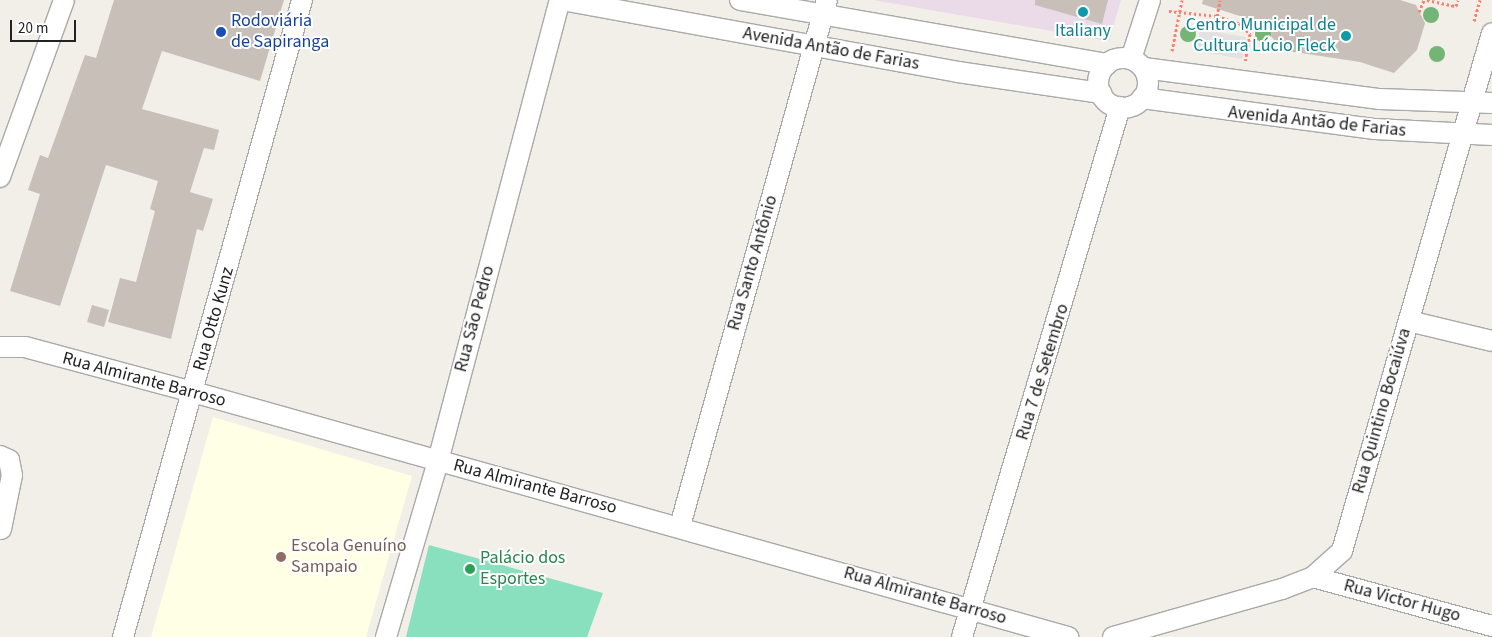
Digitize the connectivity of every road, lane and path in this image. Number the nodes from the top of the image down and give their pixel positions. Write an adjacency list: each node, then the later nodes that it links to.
1 (64, 0): 33 (street)
2 (302, 0): 37 (street, Rua Otto Kunz)
3 (561, 0): 17 (street, Avenida Antão de Farias); 39 (street, Rua São Pedro)
4 (740, 0): 11 (street, Avenida Antão de Farias)
5 (1150, 0): 24 (street)
6 (1182, 0): 13 (path)
7 (1220, 0): 14 (path)
8 (1426, 0): 9 (path); 12 (path)
9 (1458, 0)
10 (1480, 0): 15 (path)
11 (825, 7): 17 (street, Rua Santo Antônio); 23 (street, Avenida Antão de Farias)
12 (1419, 12)
13 (1180, 13): 14 (path); 18 (path)
14 (1217, 16): 21 (path)
15 (1472, 26)
16 (1492, 33): 29 (street, Rua Quintino Bocaiúva)
17 (813, 47): 26 (street, Avenida Antão de Farias); 40 (street, Rua Santo Antônio)
18 (1172, 49): 19 (path); 25 (path)
19 (1181, 51)
20 (1236, 60): 21 (path)
21 (1244, 61): 22 (path)
22 (1253, 63)
23 (1107, 64): 24 (street); 26 (street)
24 (1137, 64): 25 (street, Avenida Antão de Farias); 27 (street)
25 (1168, 69): 29 (street, Avenida Antão de Farias)
26 (1101, 94): 30 (street)
27 (1142, 98): 30 (street); 32 (street, Avenida Antão de Farias)
28 (1492, 103): 29 (street, Avenida Antão de Farias)
29 (1470, 105): 32 (street, Rua Quintino Bocaiúva)
30 (1120, 107): 43 (street, Rua 7 de Setembro)
31 (1492, 134): 32 (street, Avenida Antão de Farias)
32 (1462, 135): 34 (street, Rua Quintino Bocaiúva)
33 (0, 177)
34 (1409, 320): 35 (street); 42 (street, Rua Quintino Bocaiúva)
35 (1492, 341)
36 (0, 347): 37 (street, Rua Almirante Barroso)
37 (193, 392): 39 (street, Rua Almirante Barroso); 45 (street, Rua Otto Kunz)
38 (0, 456): 41 (street)
39 (438, 461): 40 (street, Rua Almirante Barroso); 46 (street, Rua São Pedro)
40 (680, 526): 43 (street, Rua Almirante Barroso)
41 (1, 529)
42 (1313, 577): 44 (street, Rua Victor Hugo); 49 (street, Rua Quintino Bocaiúva)
43 (970, 609): 47 (street, Rua 7 de Setembro); 48 (street, Rua Almirante Barroso)
44 (1492, 626)
45 (123, 637)
46 (386, 637)
47 (962, 637)
48 (1068, 637)
49 (1113, 637)

